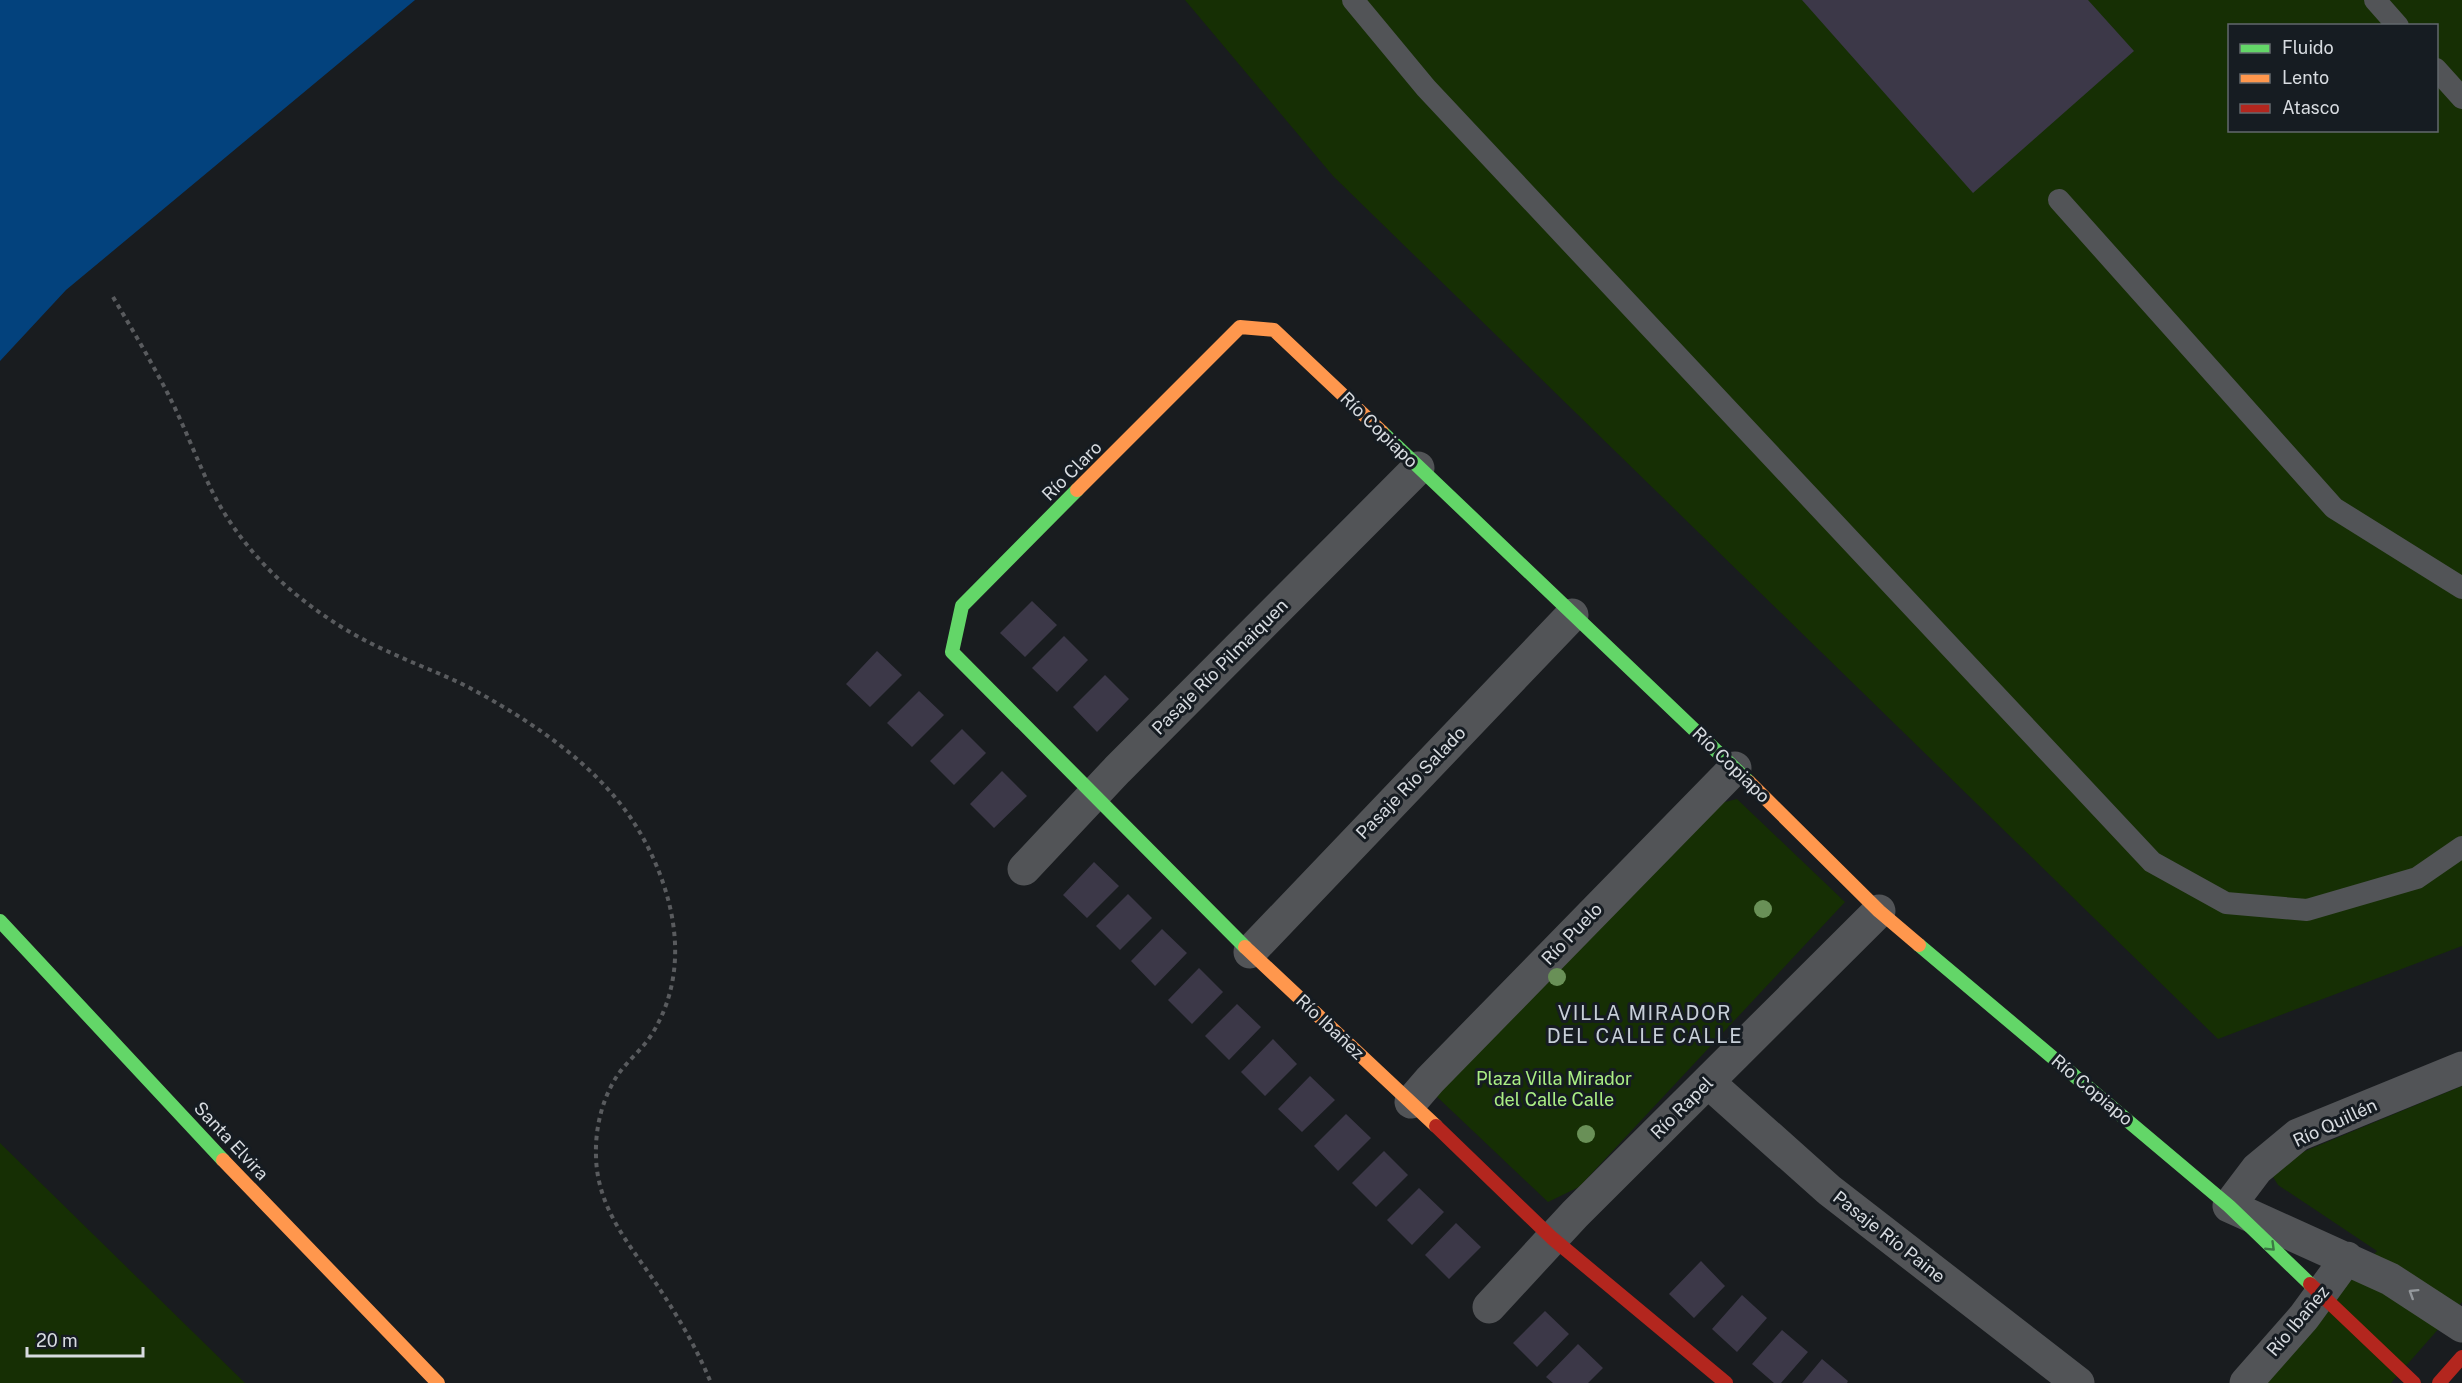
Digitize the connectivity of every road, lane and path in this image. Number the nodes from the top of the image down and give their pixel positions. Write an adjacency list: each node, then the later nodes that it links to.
1 (1353, 0): 15 (lane)
2 (2375, 0): 3 (lane)
3 (2396, 24)
4 (2438, 71): 5 (lane)
5 (2462, 98)
6 (2059, 200): 10 (lane)
7 (113, 297): 31 (path)
8 (1240, 327): 9 (street, Río Copiapo); 12 (street, Río Claro)
9 (1418, 468): 11 (street, Río Copiapo); 14 (street, Pasaje Río Pilmaiquen)
10 (2462, 588)
11 (1572, 615): 13 (street, Río Copiapo); 19 (street, Pasaje Río Salado)
12 (952, 652): 14 (street, Río Ibañez)
13 (1735, 768): 17 (street, Río Copiapo); 22 (street, Río Puelo)
14 (1096, 795): 16 (street, Pasaje Río Pilmaiquen); 19 (street, Río Ibañez)
15 (2462, 847)
16 (1024, 868)
17 (1880, 911): 21 (street, Río Rapel); 23 (street, Río Copiapo)
18 (0, 921): 30 (street, Santa Elvira)
19 (1250, 952): 22 (street, Río Ibañez)
20 (2462, 1068): 23 (street, Río Quillén)
21 (1708, 1082): 24 (street, Río Rapel); 33 (street, Pasaje Río Paine)
22 (1411, 1102): 24 (street, Río Ibañez)
23 (2229, 1206): 25 (street, Río Copiapo); 26 (street, Río Copiapo, one-way to 26)
24 (1552, 1238): 27 (street, Río Rapel); 32 (street, Río Ibañez)
25 (2347, 1258): 26 (street, Río Ibañez); 28 (street, Río Copiapo, one-way to 25)
26 (2321, 1296): 34 (street, Río Ibañez); 35 (street, Río Copiapo)
27 (1489, 1307)
28 (2462, 1326)
29 (2462, 1357): 36 (street)
30 (438, 1383)
31 (711, 1383)
32 (1726, 1383)
33 (2078, 1383)
34 (2246, 1383)
35 (2414, 1383)
36 (2439, 1383)

